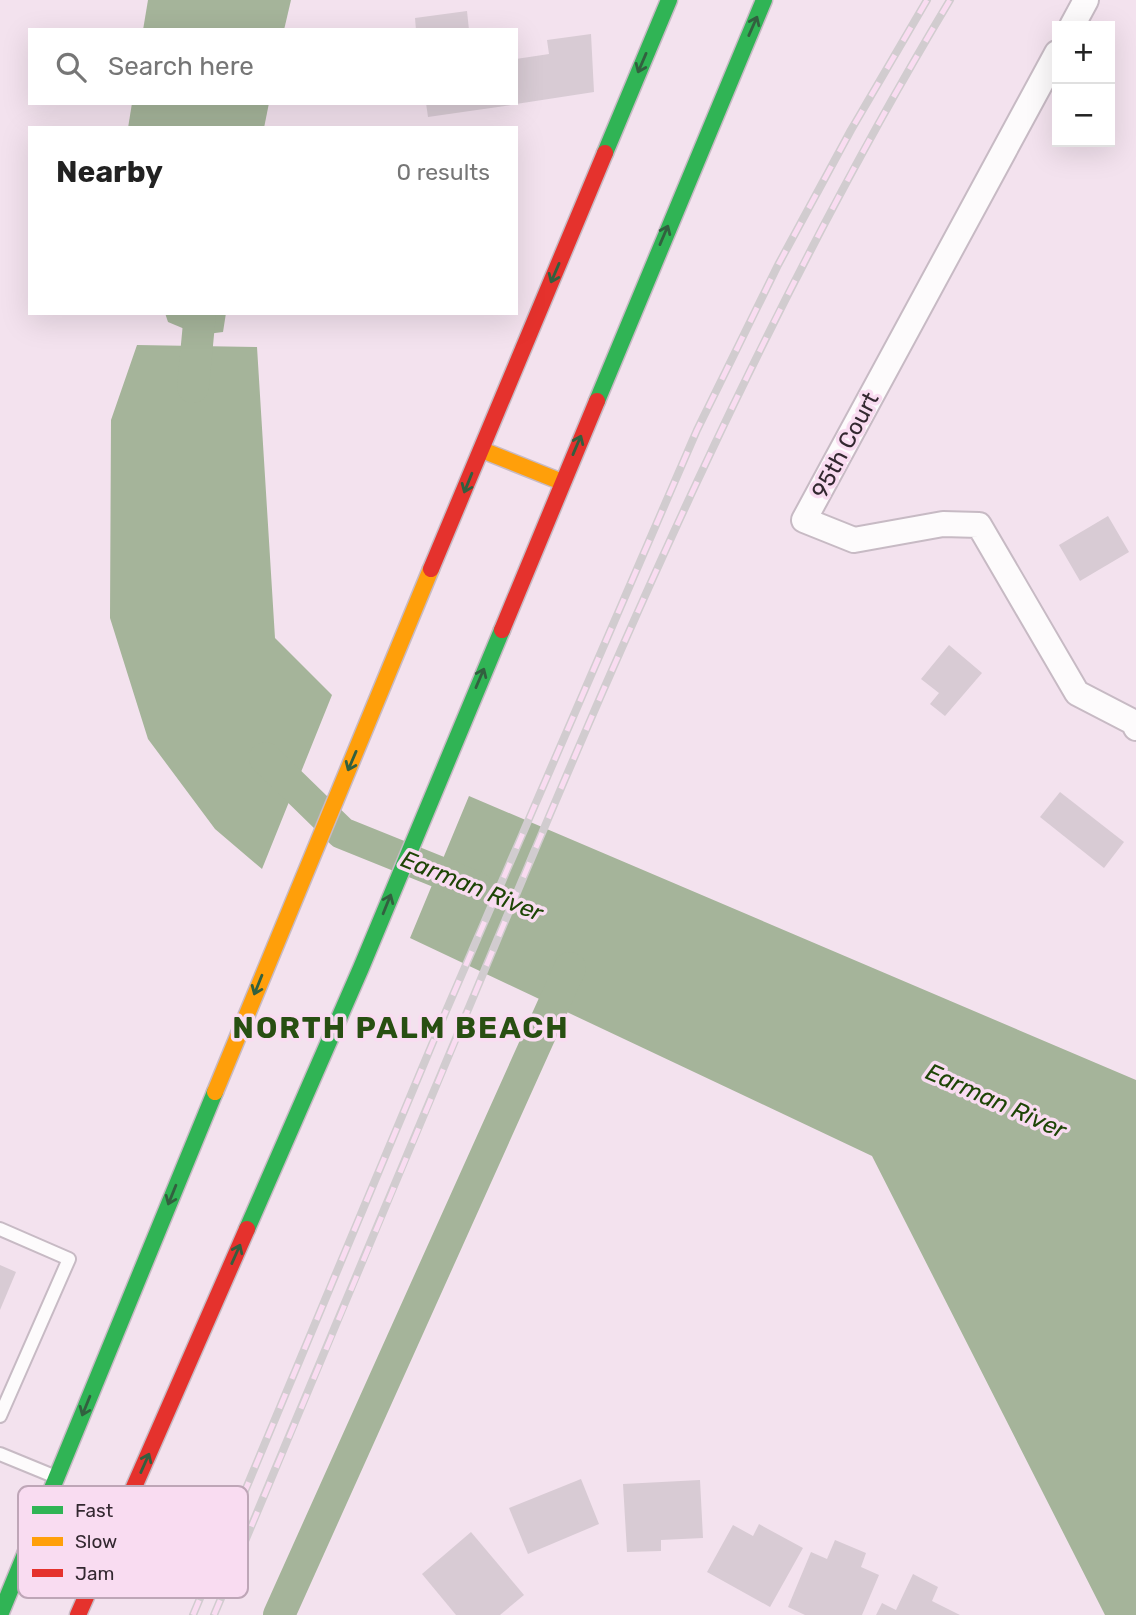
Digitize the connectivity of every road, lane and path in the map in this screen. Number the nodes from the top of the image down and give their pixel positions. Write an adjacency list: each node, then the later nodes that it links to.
1 (669, 0): 6 (main road, one-way to 6)
2 (764, 0): 7 (main road, one-way to 2)
3 (1086, 0): 4 (street)
4 (1075, 21)
5 (1052, 62): 8 (street, 95th Court)
6 (482, 450): 7 (main road); 12 (main road, one-way to 12)
7 (562, 482): 14 (main road, one-way to 7)
8 (1136, 728)
9 (0, 1229): 10 (lane)
10 (0, 1416)
11 (0, 1454): 12 (lane)
12 (57, 1477): 13 (main road)
13 (53, 1486)
14 (134, 1486)
15 (18, 1571): 17 (main road)
16 (85, 1598): 18 (main road, one-way to 16)
17 (0, 1615)
18 (78, 1615)

